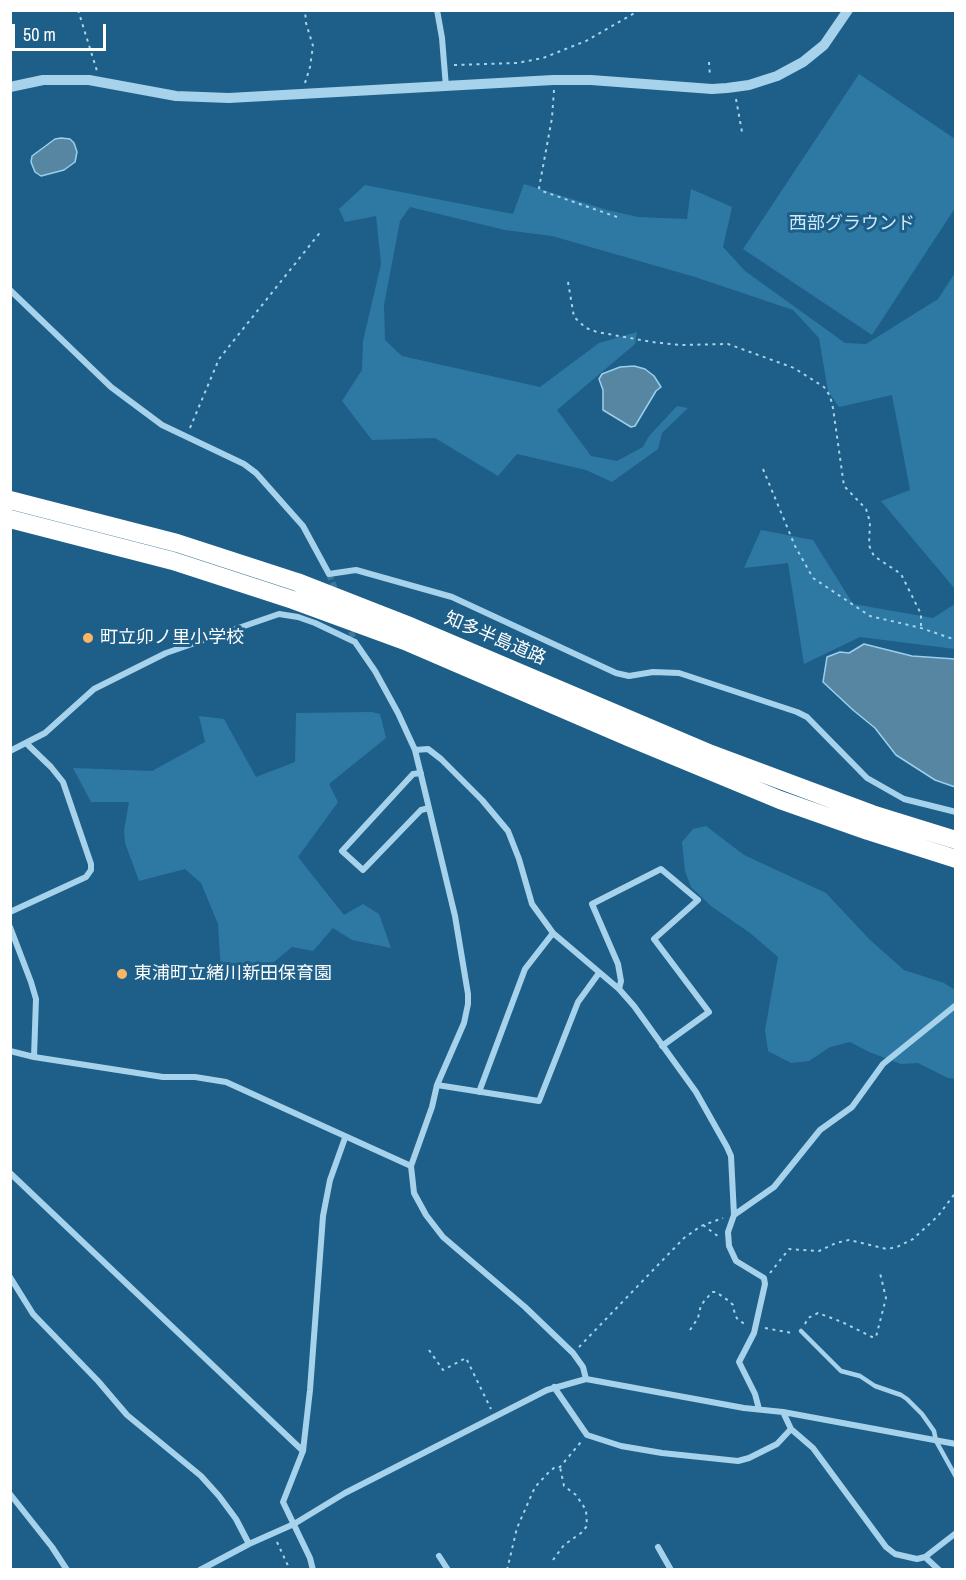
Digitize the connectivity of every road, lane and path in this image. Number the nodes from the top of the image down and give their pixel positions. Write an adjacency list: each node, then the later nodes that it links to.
1 (78, 10): 9 (path)
2 (305, 10): 14 (path)
3 (437, 10): 7 (street)
4 (640, 10): 7 (path)
5 (848, 10): 12 (street)
6 (709, 62): 13 (path)
7 (445, 65): 11 (street)
8 (553, 80): 11 (street); 13 (street); 16 (path)
9 (96, 81): 10 (street); 14 (street)
10 (10, 87)
11 (446, 87): 14 (street)
12 (734, 87): 13 (street); 15 (path)
13 (712, 89)
14 (304, 94)
15 (742, 132)
16 (617, 217)
17 (322, 230): 20 (path)
18 (568, 282): 24 (path)
19 (10, 290): 20 (street)
20 (187, 437): 31 (street)
21 (763, 469): 24 (path)
22 (10, 500): 32 (highway, 知多半島道路)
23 (10, 519): 33 (highway, 知多半島道路)
24 (921, 628): 25 (path)
25 (956, 640)
26 (26, 743): 27 (street); 28 (street); 34 (street)
27 (415, 750): 29 (street); 36 (street)
28 (10, 751)
29 (422, 773): 30 (street); 30 (street)
30 (429, 808): 43 (street)
31 (956, 812)
32 (956, 840)
33 (956, 859)
34 (10, 912)
35 (10, 927): 42 (street)
36 (553, 933): 37 (street); 44 (street)
37 (599, 973): 38 (street); 44 (street)
38 (619, 989): 40 (street); 40 (street)
39 (956, 1005): 49 (street)
40 (662, 1046): 49 (street)
41 (10, 1051): 42 (street)
42 (34, 1057): 45 (street)
43 (437, 1085): 44 (street); 46 (street)
44 (479, 1092)
45 (345, 1138): 46 (street); 69 (street)
46 (411, 1166): 59 (street)
47 (10, 1173): 69 (street)
48 (956, 1192): 54 (path)
49 (734, 1215): 50 (path); 51 (street)
50 (703, 1225): 51 (path); 59 (path)
51 (727, 1240): 54 (street)
52 (880, 1273): 57 (path)
53 (10, 1277): 76 (street)
54 (764, 1278): 55 (street)
55 (755, 1328): 56 (path); 57 (path); 62 (street)
56 (690, 1330)
57 (801, 1331): 67 (lane)
58 (429, 1350): 64 (path)
59 (573, 1353): 60 (street)
60 (586, 1379): 61 (street); 62 (street)
61 (554, 1387): 64 (street); 66 (street)
62 (759, 1409): 63 (street)
63 (783, 1412): 65 (street); 67 (street)
64 (495, 1418): 73 (street)
65 (791, 1429): 66 (street); 79 (street)
66 (587, 1434): 70 (path)
67 (936, 1441): 68 (street); 71 (lane)
68 (956, 1444)
69 (303, 1451): 73 (street)
70 (560, 1467): 80 (path); 86 (path)
71 (956, 1478)
72 (10, 1494): 81 (street)
73 (294, 1524): 76 (street); 84 (street)
74 (956, 1533): 79 (street)
75 (276, 1540): 83 (path)
76 (249, 1544): 82 (street)
77 (658, 1547): 87 (street)
78 (439, 1556): 85 (street)
79 (925, 1557): 88 (street)
80 (553, 1560)
81 (67, 1569)
82 (200, 1569)
83 (290, 1569)
84 (313, 1569)
85 (448, 1569)
86 (507, 1569)
87 (671, 1569)
88 (939, 1569)

